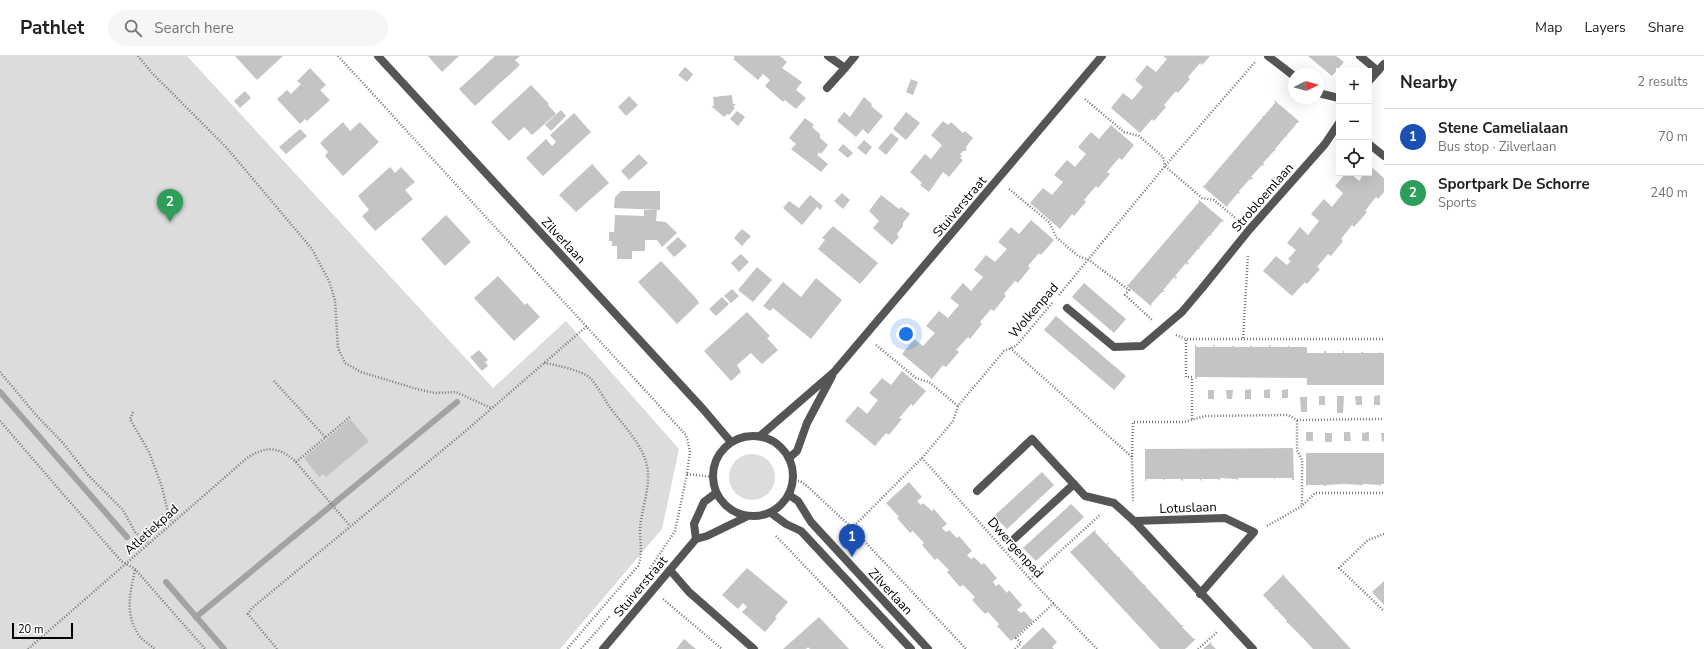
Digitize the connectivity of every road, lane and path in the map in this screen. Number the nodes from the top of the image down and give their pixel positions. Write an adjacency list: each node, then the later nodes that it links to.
1 (138, 56): 38 (path)
2 (338, 56): 27 (path)
3 (378, 56): 47 (street, Zilverlaan)
4 (828, 56): 11 (street)
5 (855, 56): 11 (street)
6 (1102, 56): 16 (street, Stuiverstraat)
7 (1268, 56): 12 (street)
8 (1360, 56): 13 (street)
9 (1256, 60): 22 (path, Wolkenpad)
10 (1384, 64): 13 (street)
11 (845, 68): 15 (street)
12 (1288, 71)
13 (1378, 71): 14 (street)
14 (1372, 78)
15 (827, 88)
16 (1074, 90): 22 (path); 23 (street, Stuiverstraat)
17 (1324, 94): 18 (street)
18 (1336, 97)
19 (1336, 128): 24 (street, Strobloemlaan)
20 (1372, 146): 21 (street)
21 (1384, 156)
22 (1165, 166): 24 (path); 25 (path, Wolkenpad)
23 (998, 179): 25 (path); 29 (street, Stuiverstraat)
24 (1249, 230): 28 (street, Strobloemlaan); 30 (path)
25 (1089, 260): 28 (path); 32 (path, Wolkenpad)
26 (1067, 308): 28 (street, Strobloemlaan)
27 (587, 326): 33 (path); 52 (path)
28 (1162, 330)
29 (865, 335): 35 (street, Stuiverstraat); 37 (path)
30 (1243, 338): 31 (path); 41 (path)
31 (1384, 339)
32 (1010, 348): 37 (path, Wolkenpad); 48 (path)
33 (544, 363): 38 (path); 89 (path)
34 (0, 372): 73 (path)
35 (834, 372): 45 (street, Stuiverstraat); 49 (street, Stuiverstraat)
36 (274, 381): 46 (path)
37 (958, 406): 50 (path, Wolkenpad)
38 (491, 408): 67 (path)
39 (132, 412): 66 (path)
40 (351, 416): 46 (path)
41 (1192, 419): 43 (path); 48 (path)
42 (1384, 419): 43 (path)
43 (1297, 420): 61 (path)
44 (0, 421): 74 (path)
45 (760, 436): 47 (street); 49 (street)
46 (326, 438): 51 (path)
47 (731, 442): 53 (street)
48 (1132, 457): 65 (path)
49 (789, 458): 54 (street)
50 (922, 458): 68 (path, Wolkenpad); 78 (path, Dwergenpad)
51 (296, 461): 66 (path, Atletiekpad); 67 (path, Atletiekpad)
52 (687, 474): 53 (path); 77 (path)
53 (712, 477): 57 (street)
54 (793, 481): 59 (street); 68 (path)
55 (1074, 484): 56 (street); 60 (street); 71 (street)
56 (977, 491)
57 (716, 493): 63 (street); 72 (street)
58 (1384, 493): 61 (path)
59 (789, 495): 62 (street); 96 (street, Zilverlaan)
60 (1114, 503): 65 (street); 78 (path)
61 (1302, 506): 69 (path)
62 (771, 513): 64 (street); 95 (street, Zilverlaan)
63 (746, 517): 64 (street); 72 (street)
64 (757, 517): 94 (path)
65 (1134, 521): 69 (street, Lotuslaan); 80 (street)
66 (173, 522): 73 (path, Atletiekpad)
67 (350, 526): 88 (path)
68 (852, 528): 97 (path)
69 (1254, 532): 80 (street)
70 (1384, 534): 82 (path)
71 (1016, 538)
72 (696, 539): 76 (street, Stuiverstraat)
73 (149, 544): 74 (path, Atletiekpad)
74 (127, 564): 75 (path); 85 (path, Atletiekpad)
75 (135, 569): 86 (path); 87 (path)
76 (670, 570): 79 (street, Stuiverstraat); 93 (street)
77 (648, 572)
78 (1030, 579): 81 (path, Dwergenpad)
79 (653, 590): 91 (street, Stuiverstraat); 92 (path)
80 (1200, 594): 84 (street)
81 (1054, 603): 98 (path); 99 (path, Dwergenpad)
82 (1384, 611)
83 (612, 613): 90 (path)
84 (1227, 622): 100 (path); 101 (street)
85 (28, 649)
86 (155, 649)
87 (205, 649)
88 (277, 649)
89 (567, 649)
90 (581, 649)
91 (603, 649)
92 (722, 649)
93 (754, 649)
94 (884, 649)
95 (911, 649)
96 (928, 649)
97 (966, 649)
98 (1015, 649)
99 (1097, 649)
100 (1198, 649)
101 (1254, 649)

